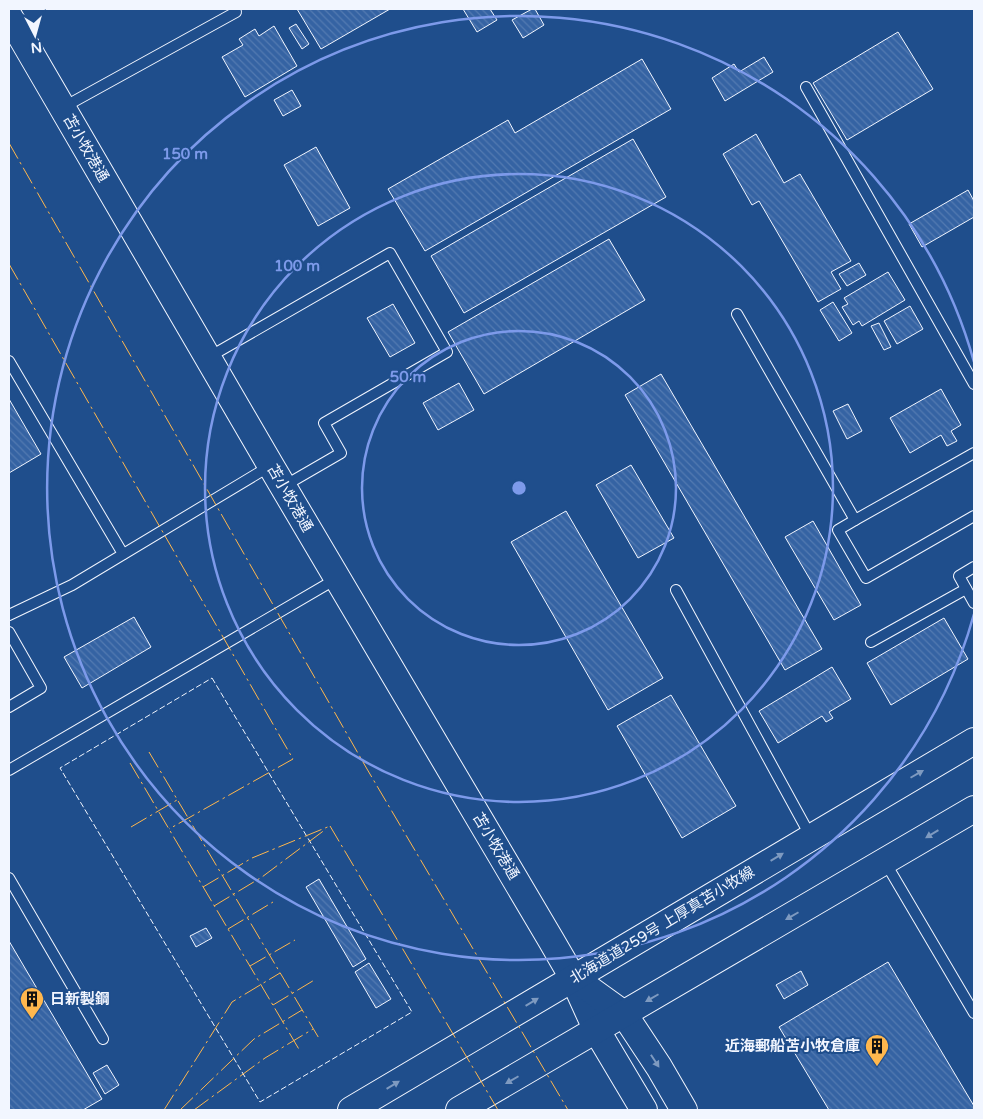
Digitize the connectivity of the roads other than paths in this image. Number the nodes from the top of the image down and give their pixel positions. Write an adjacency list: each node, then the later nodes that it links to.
1 (236, 12): 4 (lane)
2 (9, 16): 4 (street, 苫小牧港通)
3 (806, 87): 8 (lane)
4 (62, 108): 6 (street, 苫小牧港通)
5 (737, 314): 12 (lane)
6 (208, 358): 10 (street, 苫小牧港通); 10 (lane)
7 (9, 362): 13 (lane)
8 (974, 384)
9 (974, 453): 12 (lane)
10 (277, 476): 13 (lane); 15 (street, 苫小牧港通)
11 (974, 516): 12 (lane)
12 (855, 520)
13 (123, 554): 19 (lane)
14 (974, 568): 16 (lane)
15 (337, 578): 25 (lane); 30 (street, 苫小牧港通)
16 (966, 589): 18 (lane); 21 (lane)
17 (676, 590): 27 (lane)
18 (974, 603)
19 (9, 615)
20 (9, 632): 22 (lane)
21 (871, 642)
22 (12, 646): 23 (lane)
23 (9, 707)
24 (974, 741): 27 (street, 北海道道259号 上厚真苫小牧線, one-way to 24)
25 (9, 770)
26 (974, 809): 28 (street, one-way to 28)
27 (811, 837): 30 (street, 北海道道259号 上厚真苫小牧線, one-way to 27)
28 (886, 862): 31 (lane); 32 (street, one-way to 32)
29 (9, 878): 34 (lane)
30 (573, 978): 32 (street, 苫小牧港通); 33 (street, 苫小牧港通); 35 (street, 北海道道259号 上厚真苫小牧線, one-way to 30)
31 (974, 1013)
32 (624, 1014): 33 (street); 38 (street, 苫小牧港通, one-way to 38)
33 (597, 1031): 36 (street, one-way to 36); 37 (street, 苫小牧港通)
34 (103, 1038)
35 (351, 1110)
36 (460, 1110)
37 (644, 1110)
38 (684, 1110)

